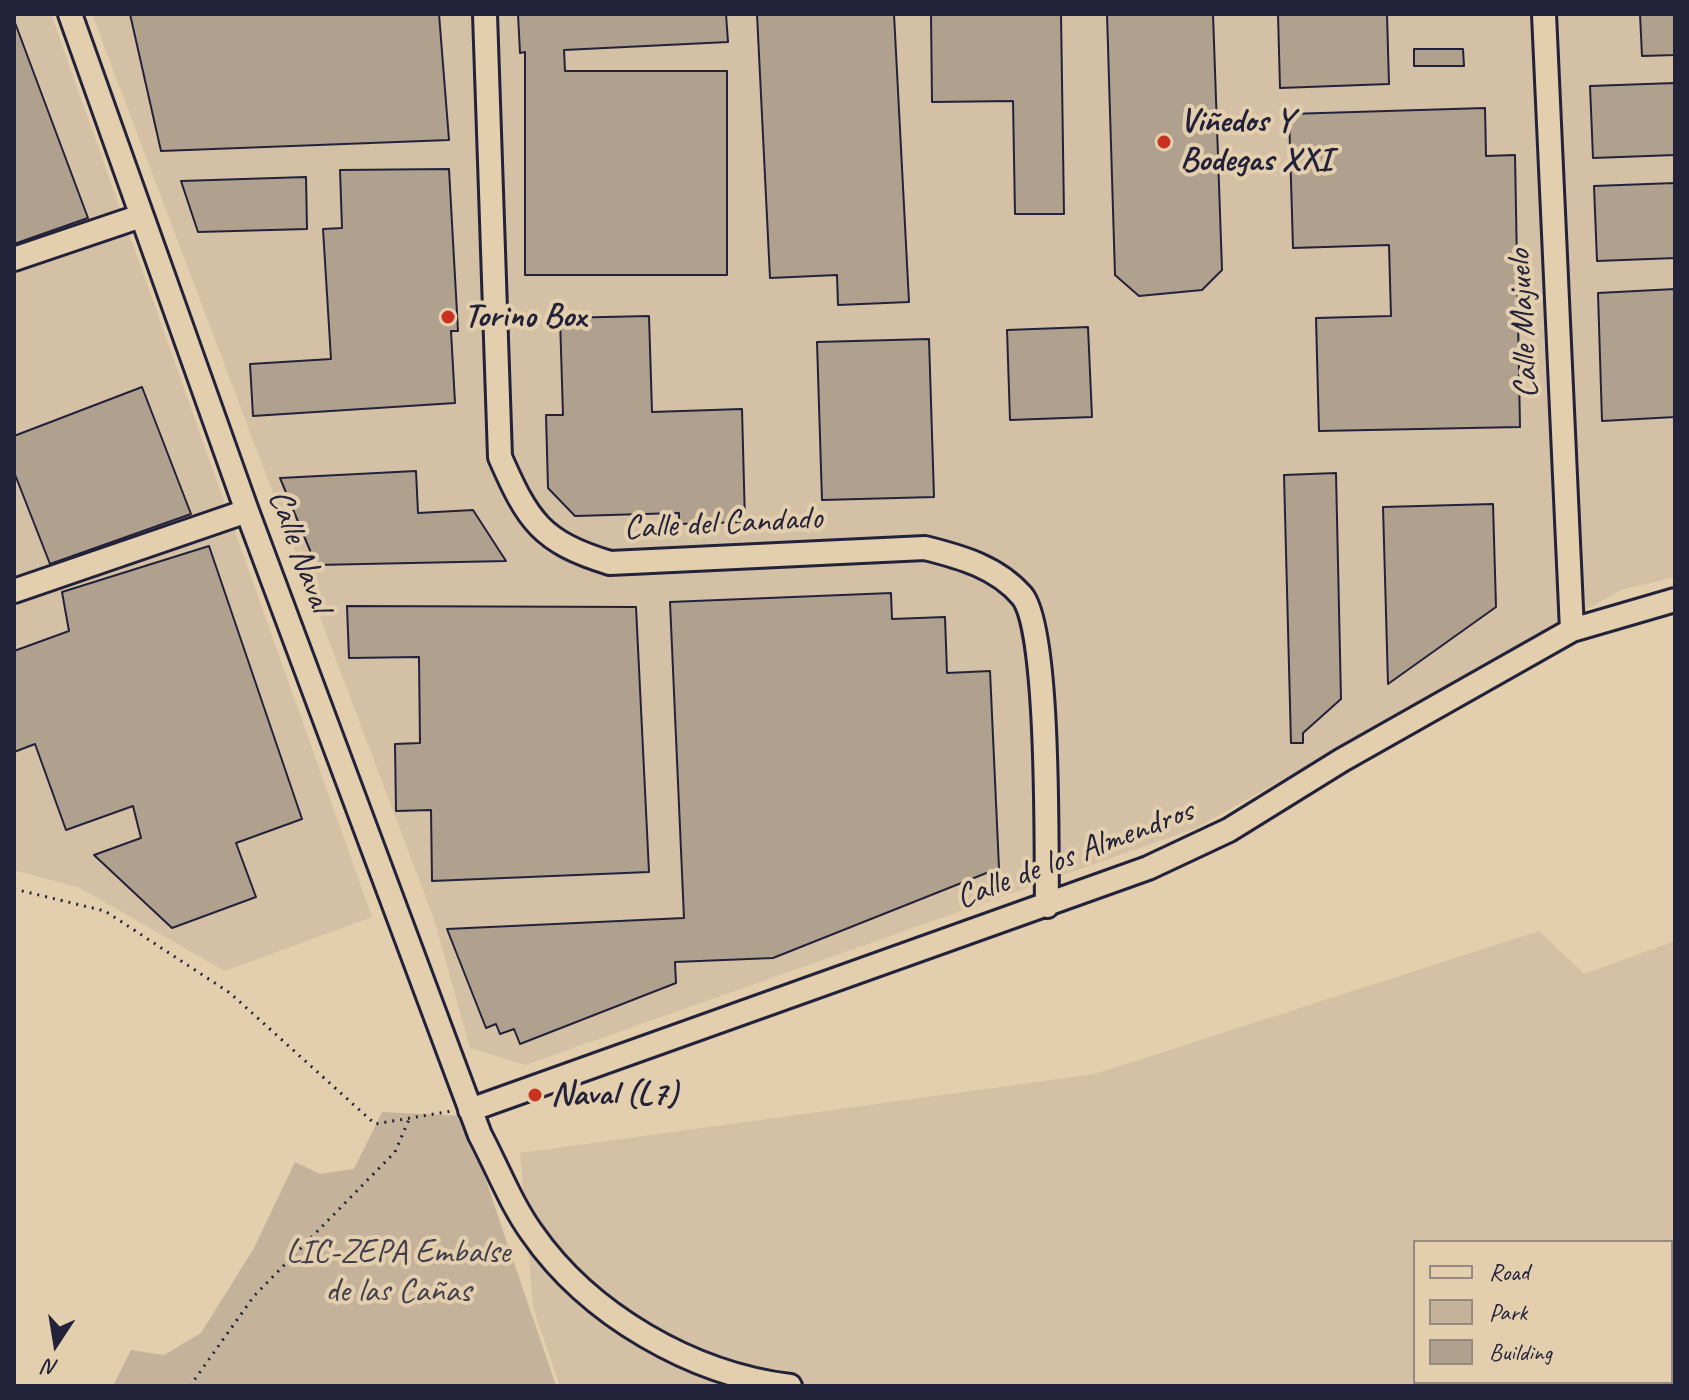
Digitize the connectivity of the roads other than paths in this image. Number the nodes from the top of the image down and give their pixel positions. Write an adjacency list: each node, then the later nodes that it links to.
1 (70, 14): 4 (street, Calle Naval)
2 (485, 14): 10 (street, Calle del Candado)
3 (1544, 14): 9 (street, Calle Majuelo)
4 (141, 216): 5 (street); 6 (street, Calle Naval)
5 (14, 259)
6 (247, 511): 7 (street); 11 (street, Calle Naval)
7 (14, 591)
8 (1675, 600): 9 (street, Calle de los Almendros)
9 (1572, 630): 10 (street, Calle de los Almendros)
10 (1047, 906): 11 (street, Calle de los Almendros)
11 (470, 1110): 12 (street, Calle Naval)
12 (790, 1386)

